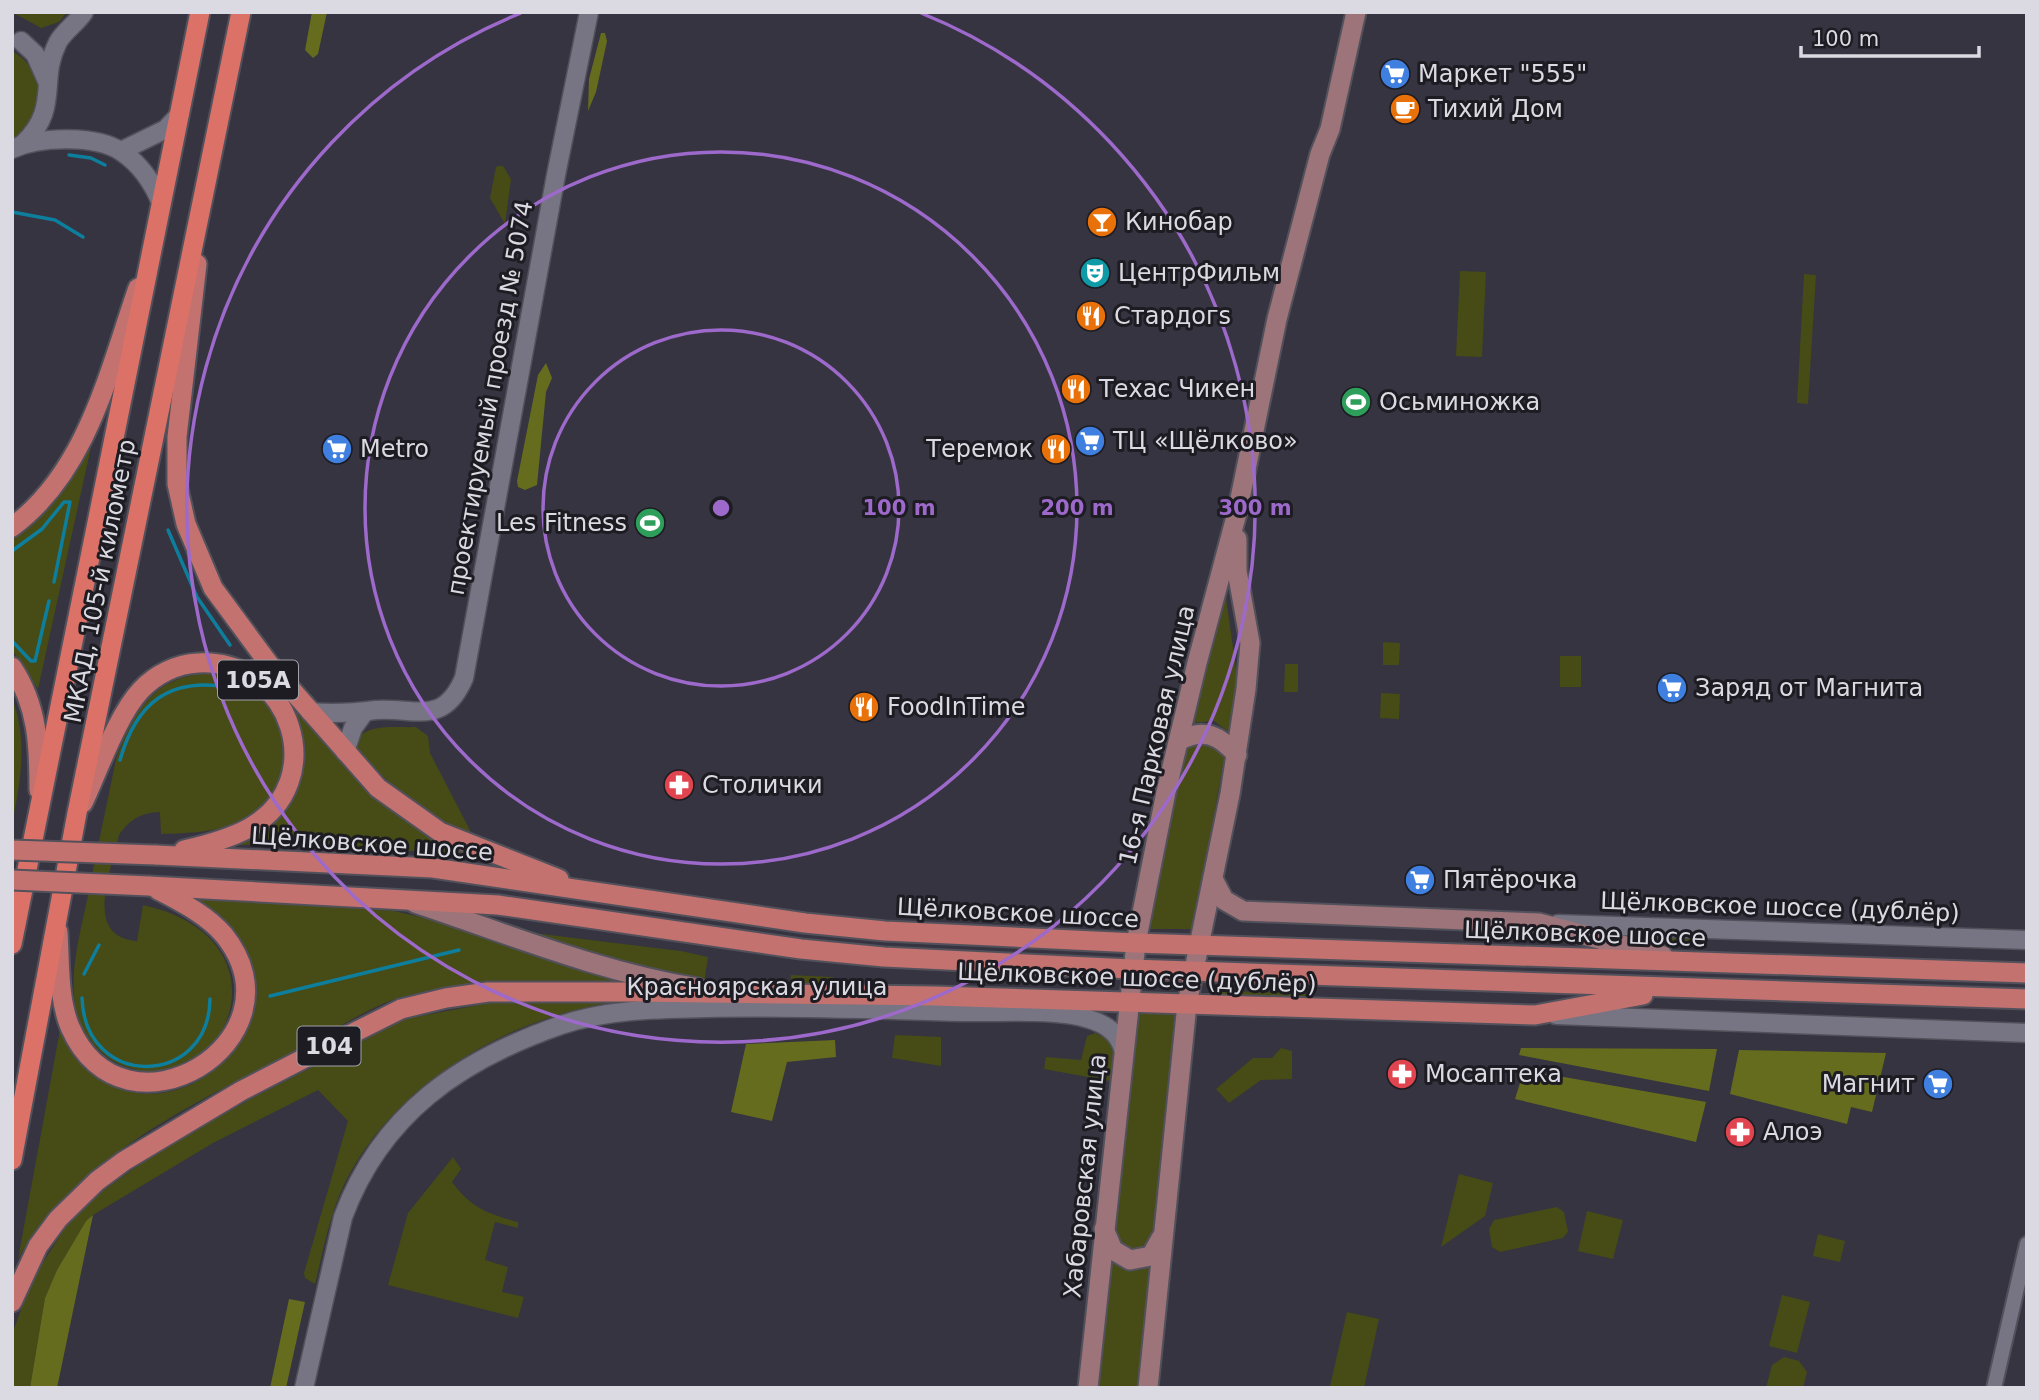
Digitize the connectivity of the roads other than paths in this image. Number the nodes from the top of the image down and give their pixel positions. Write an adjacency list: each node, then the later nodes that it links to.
1 (84, 12): 7 (street)
2 (200, 12): 10 (highway, МКАД, 105-й километр)
3 (241, 12): 14 (highway, МКАД, 105-й километр)
4 (589, 12): 21 (street, проектируемый проезд № 5074)
5 (1356, 12): 17 (main road, 16-я Парковая улица)
6 (17, 39): 7 (street); 8 (street)
7 (59, 41): 8 (street)
8 (49, 89): 9 (street)
9 (46, 112): 11 (street); 12 (street)
10 (180, 114): 13 (street); 15 (highway, МКАД, 105-й километр)
11 (65, 137): 12 (street); 13 (street)
12 (18, 146)
13 (121, 151): 15 (street)
14 (207, 176): 20 (main road); 26 (highway, МКАД, 105-й километр)
15 (162, 203): 16 (highway, МКАД, 105-й километр)
16 (152, 248): 18 (main road); 25 (highway, МКАД, 105-й километр)
17 (1237, 513): 22 (main road, 16-я Парковая улица); 24 (main road, 16-я Парковая улица)
18 (12, 527)
19 (12, 667): 25 (main road)
20 (310, 712): 21 (street, проектируемый проезд № 5074); 23 (main road)
21 (364, 713): 23 (street)
22 (1180, 740): 24 (main road); 38 (main road, 16-я Парковая улица)
23 (345, 752): 32 (main road)
24 (1237, 755): 29 (main road, 16-я Парковая улица)
25 (39, 805): 35 (highway, МКАД, 105-й километр)
26 (78, 814): 28 (main road, 105A); 34 (highway, МКАД, 105-й километр)
27 (12, 850): 28 (main road, Щёлковское шоссе, bridge)
28 (159, 855): 32 (main road, Щёлковское шоссе)
29 (1213, 879): 36 (main road, Щёлковское шоссе (дублёр)); 40 (main road, 16-я Парковая улица)
30 (12, 880): 31 (main road, Щёлковское шоссе, bridge)
31 (150, 886): 33 (main road, Щёлковское шоссе); 34 (main road)
32 (579, 889): 38 (main road, Щёлковское шоссе)
33 (397, 898): 42 (main road, Щёлковское шоссе); 46 (main road)
34 (57, 917): 53 (highway, МКАД, 105-й километр)
35 (16, 918): 39 (highway, МКАД, 105-й километр)
36 (1539, 923): 37 (street, Щёлковское шоссе (дублёр)); 41 (main road)
37 (2027, 940)
38 (1136, 943): 40 (main road, Щёлковское шоссе); 42 (main road, 16-я Парковая улица)
39 (12, 944)
40 (1199, 945): 41 (main road, Щёлковское шоссе); 43 (main road, 16-я Парковая улица)
41 (1681, 961): 44 (main road, Щёлковское шоссе)
42 (1131, 969): 43 (main road, Щёлковское шоссе); 48 (main road, Хабаровская улица)
43 (1193, 971): 45 (main road, Щёлковское шоссе); 49 (main road)
44 (2027, 973)
45 (1680, 988): 47 (main road, Щёлковское шоссе); 50 (main road, Щёлковское шоссе (дублёр))
46 (737, 994): 48 (main road, Щёлковское шоссе (дублёр)); 57 (main road, 104)
47 (2027, 999)
48 (1128, 1001): 49 (main road, Щёлковское шоссе (дублёр)); 52 (main road, Хабаровская улица)
49 (1187, 1004): 50 (main road, Щёлковское шоссе (дублёр)); 55 (main road)
50 (1535, 1015): 51 (street, Щёлковское шоссе (дублёр))
51 (2027, 1033)
52 (1123, 1049): 54 (main road, Хабаровская улица); 58 (street, Красноярская улица)
53 (12, 1160)
54 (1104, 1228): 55 (main road); 59 (main road, Хабаровская улица)
55 (1163, 1233): 60 (main road)
56 (2027, 1244): 61 (street)
57 (12, 1302)
58 (304, 1388)
59 (1088, 1388)
60 (1148, 1388)
61 (1994, 1388)

